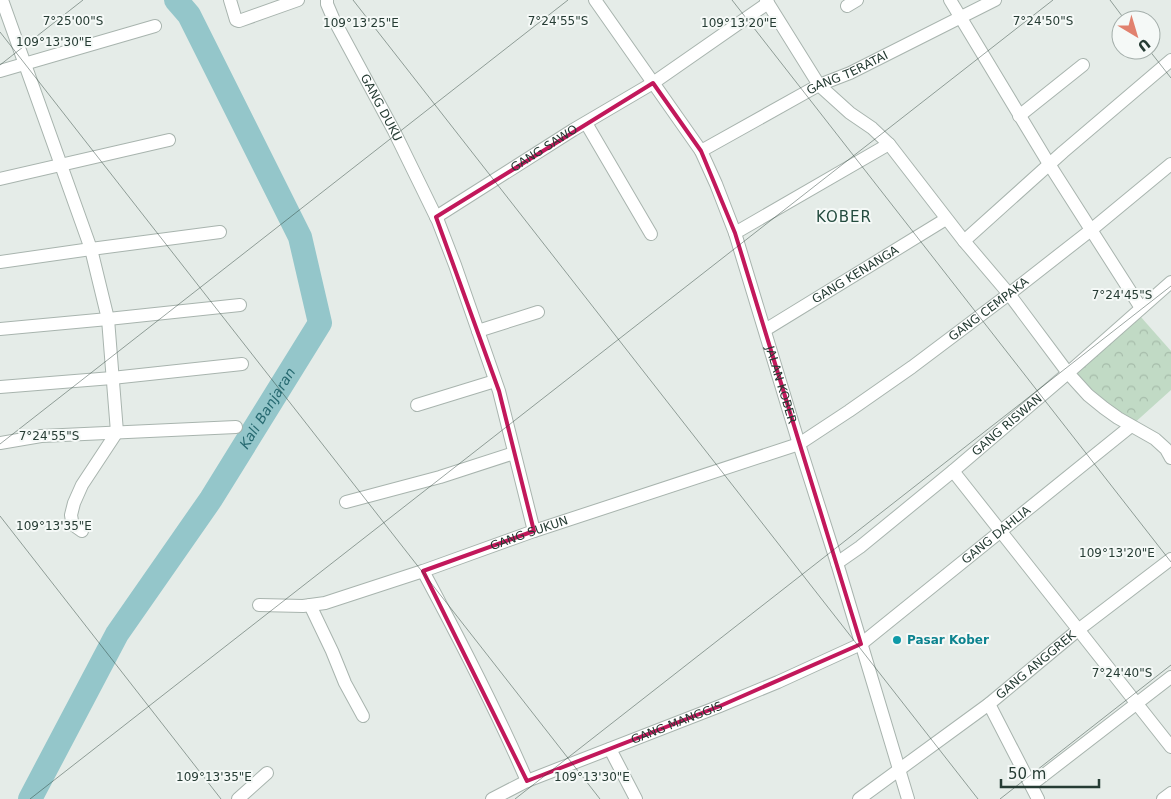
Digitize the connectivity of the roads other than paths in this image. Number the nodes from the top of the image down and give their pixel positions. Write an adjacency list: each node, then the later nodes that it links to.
1 (2, 0): 12 (street)
2 (230, 0): 3 (street)
3 (298, 0)
4 (327, 0): 26 (street, GANG DUKU)
5 (595, 0): 15 (street, JALAN KOBER)
6 (950, 0): 9 (street)
7 (995, 0): 9 (street, GANG TERATAI)
8 (767, 1): 15 (street, GANG SAWO); 16 (street)
9 (960, 18): 16 (street, GANG TERATAI); 17 (street)
10 (155, 26): 12 (street)
11 (1171, 60): 22 (street)
12 (25, 64): 14 (street); 24 (street)
13 (1083, 64): 17 (street)
14 (0, 71)
15 (653, 83): 18 (street, GANG SAWO); 21 (street, JALAN KOBER)
16 (819, 85): 20 (street); 21 (street, GANG TERATAI)
17 (1019, 116): 22 (street)
18 (586, 123): 26 (street, GANG SAWO); 31 (street)
19 (170, 140): 24 (street)
20 (889, 144): 27 (street); 30 (street)
21 (701, 151): 30 (street, JALAN KOBER)
22 (1049, 164): 28 (street); 32 (street)
23 (1171, 164): 28 (street, GANG CEMPAKA)
24 (60, 165): 25 (street); 33 (street)
25 (0, 179)
26 (436, 217): 43 (street, GANG DUKU)
27 (946, 219): 32 (street); 42 (street, GANG KENANGA)
28 (1091, 230): 36 (street, GANG CEMPAKA); 38 (street)
29 (220, 232): 33 (street)
30 (735, 233): 42 (street, JALAN KOBER)
31 (651, 234)
32 (964, 241): 36 (street)
33 (91, 249): 34 (street); 40 (street)
34 (0, 262)
35 (1171, 282): 38 (street, GANG RISWAN)
36 (1009, 294): 45 (street); 54 (street, GANG CEMPAKA)
37 (240, 305): 40 (street)
38 (1142, 308): 45 (street, GANG RISWAN)
39 (538, 312): 43 (street)
40 (108, 319): 41 (street); 46 (street)
41 (0, 329)
42 (764, 330): 54 (street, JALAN KOBER)
43 (478, 331): 47 (street, GANG DUKU)
44 (242, 364): 46 (street)
45 (1068, 373): 50 (street); 57 (street, GANG RISWAN)
46 (112, 378): 48 (street); 52 (street)
47 (495, 381): 49 (street); 55 (street, GANG DUKU)
48 (0, 387)
49 (417, 404)
50 (1131, 426): 56 (street); 61 (street, GANG DAHLIA)
51 (236, 427): 52 (street)
52 (117, 432): 53 (street); 59 (street)
53 (0, 443)
54 (799, 444): 60 (street, GANG SUKUN); 63 (street, JALAN KOBER)
55 (514, 453): 58 (street); 60 (street, GANG DUKU)
56 (1171, 458)
57 (954, 471): 61 (street); 63 (street, GANG RISWAN)
58 (346, 502)
59 (82, 531)
60 (534, 531): 64 (street, GANG SUKUN)
61 (1001, 532): 67 (street); 68 (street, GANG DAHLIA)
62 (1171, 559): 67 (street, GANG ANGGREK)
63 (837, 563): 68 (street, JALAN KOBER)
64 (423, 571): 66 (street, GANG SUKUN); 77 (street)
65 (259, 605): 66 (street, GANG SUKUN)
66 (310, 605): 72 (street)
67 (1078, 630): 70 (street, GANG ANGGREK); 71 (street)
68 (861, 644): 74 (street, GANG MANGGIS); 75 (street, JALAN KOBER)
69 (1171, 677): 71 (street)
70 (989, 704): 75 (street, GANG ANGGREK); 78 (street)
71 (1137, 704): 73 (street); 78 (street)
72 (363, 716)
73 (1171, 747)
74 (610, 750): 77 (street, GANG MANGGIS); 82 (street)
75 (899, 769): 83 (street, GANG ANGGREK); 84 (street, JALAN KOBER)
76 (267, 773): 80 (street)
77 (527, 781): 81 (street, GANG MANGGIS)
78 (1031, 784): 85 (street)
79 (1171, 793): 86 (street)
80 (238, 799)
81 (492, 799)
82 (636, 799)
83 (859, 799)
84 (908, 799)
85 (1038, 799)
86 (1163, 799)

